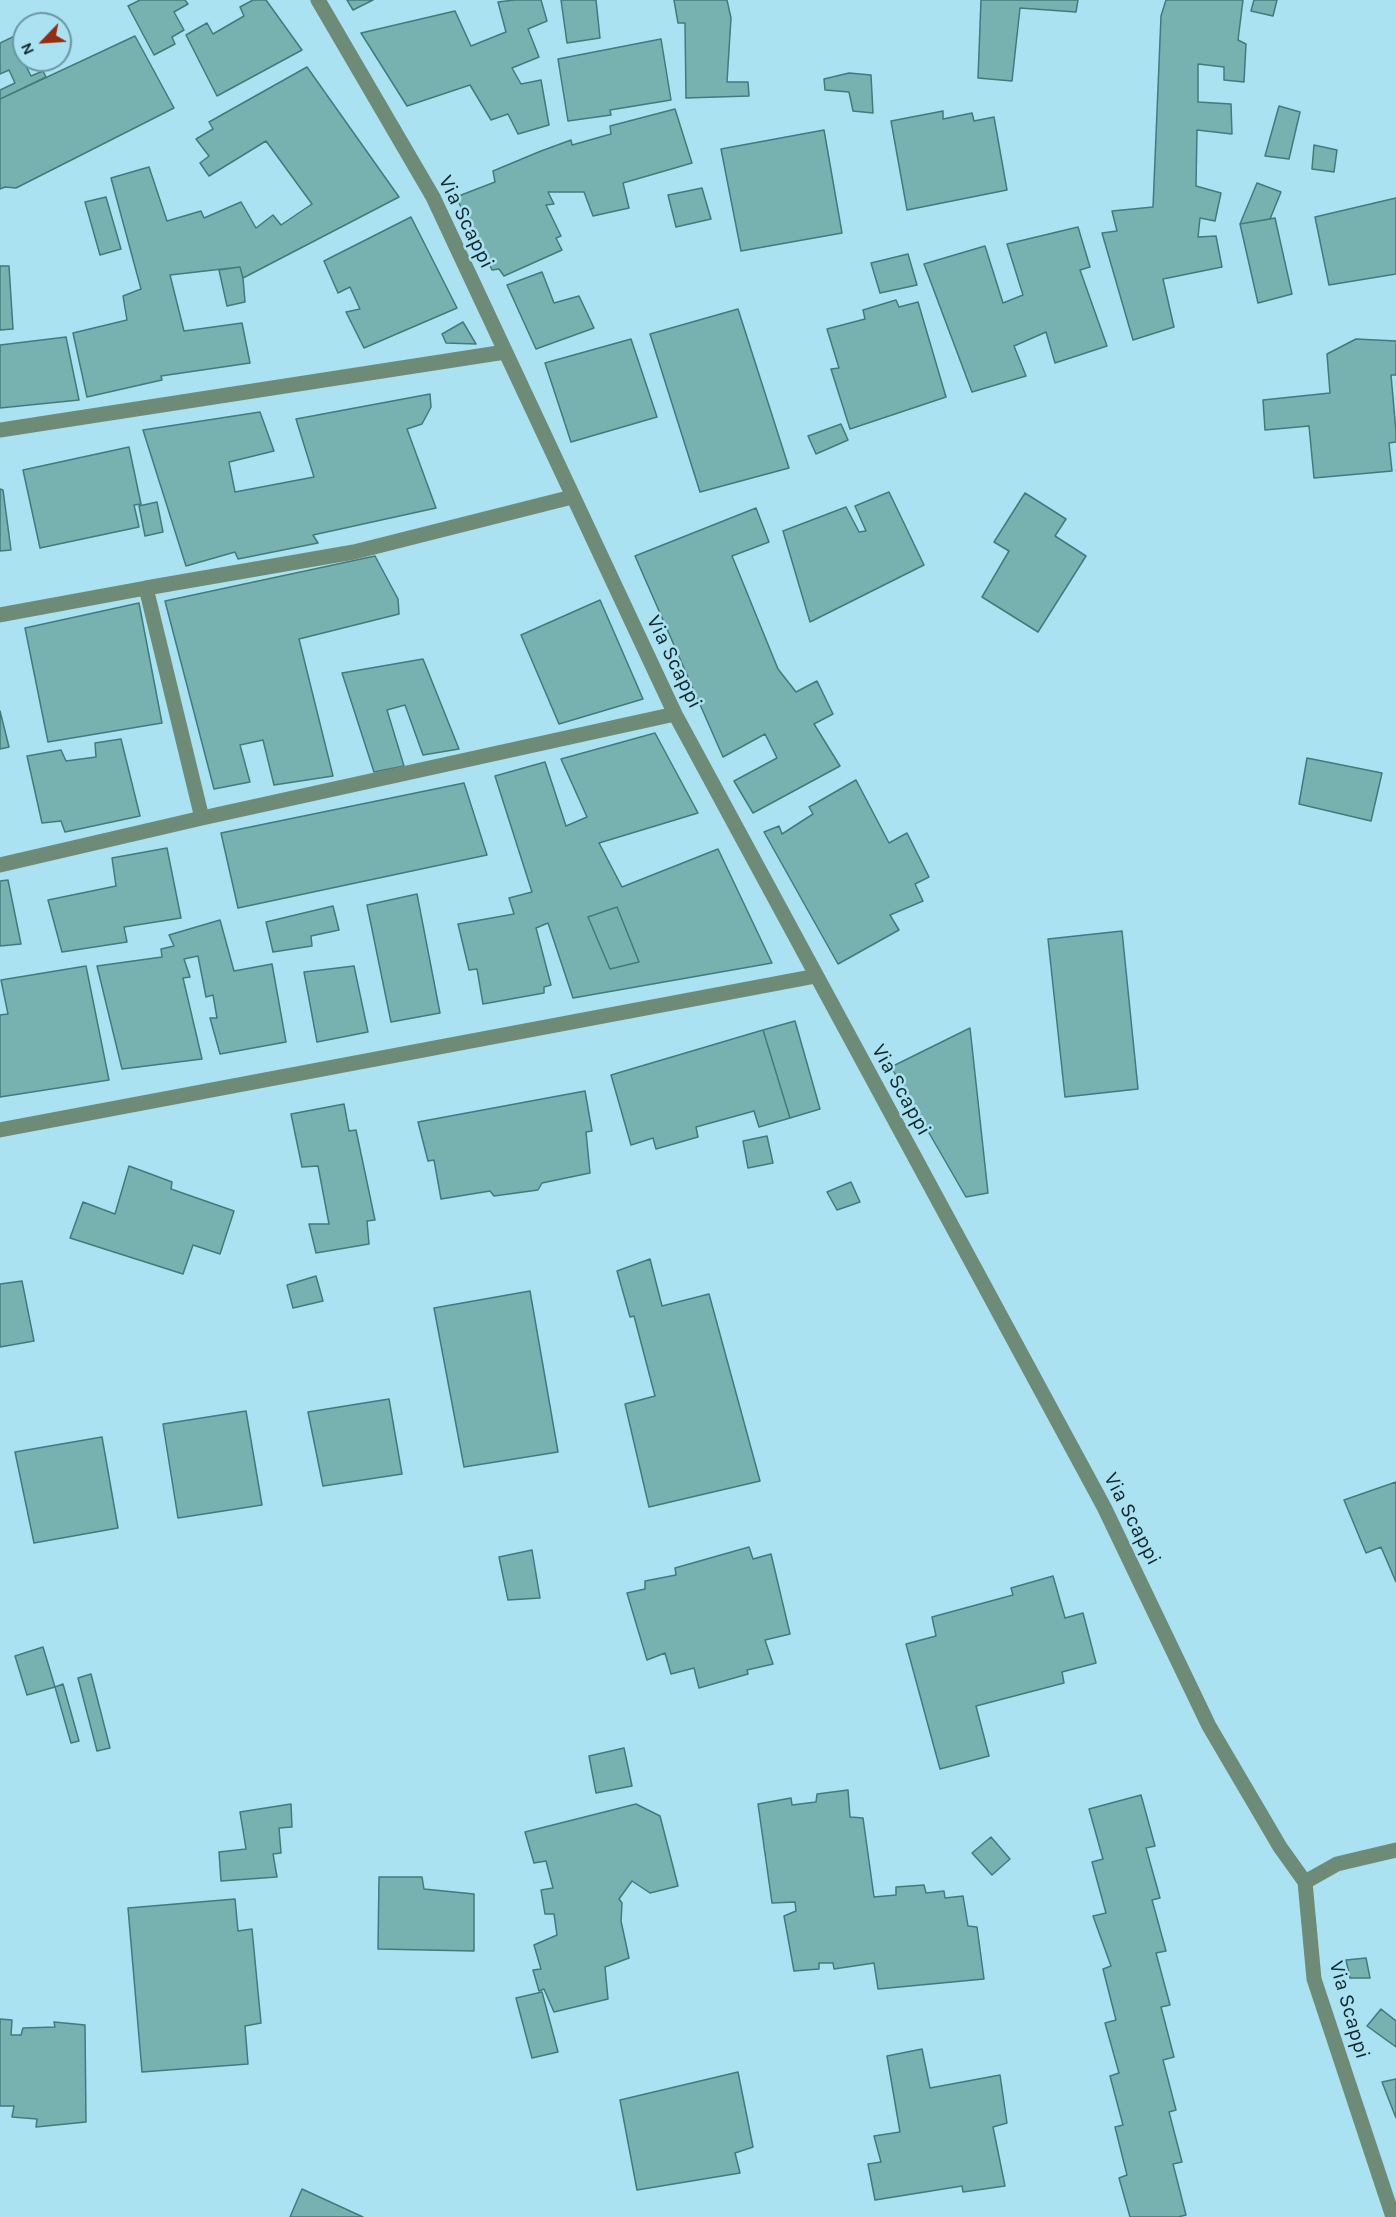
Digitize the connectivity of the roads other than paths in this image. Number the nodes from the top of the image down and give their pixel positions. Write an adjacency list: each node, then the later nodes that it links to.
1 (318, 0): 2 (street, Via Scappi)
2 (505, 351): 3 (street); 4 (street, Via Scappi)
3 (0, 430)
4 (572, 497): 5 (street); 7 (street, Via Scappi)
5 (146, 588): 6 (street); 8 (street)
6 (0, 615)
7 (675, 714): 8 (street); 10 (street, Via Scappi)
8 (202, 818): 9 (street)
9 (0, 865)
10 (816, 976): 11 (street); 13 (street, Via Scappi)
11 (0, 1130)
12 (1396, 1850): 13 (street)
13 (1305, 1882): 14 (street, Via Scappi)
14 (1393, 2217)

